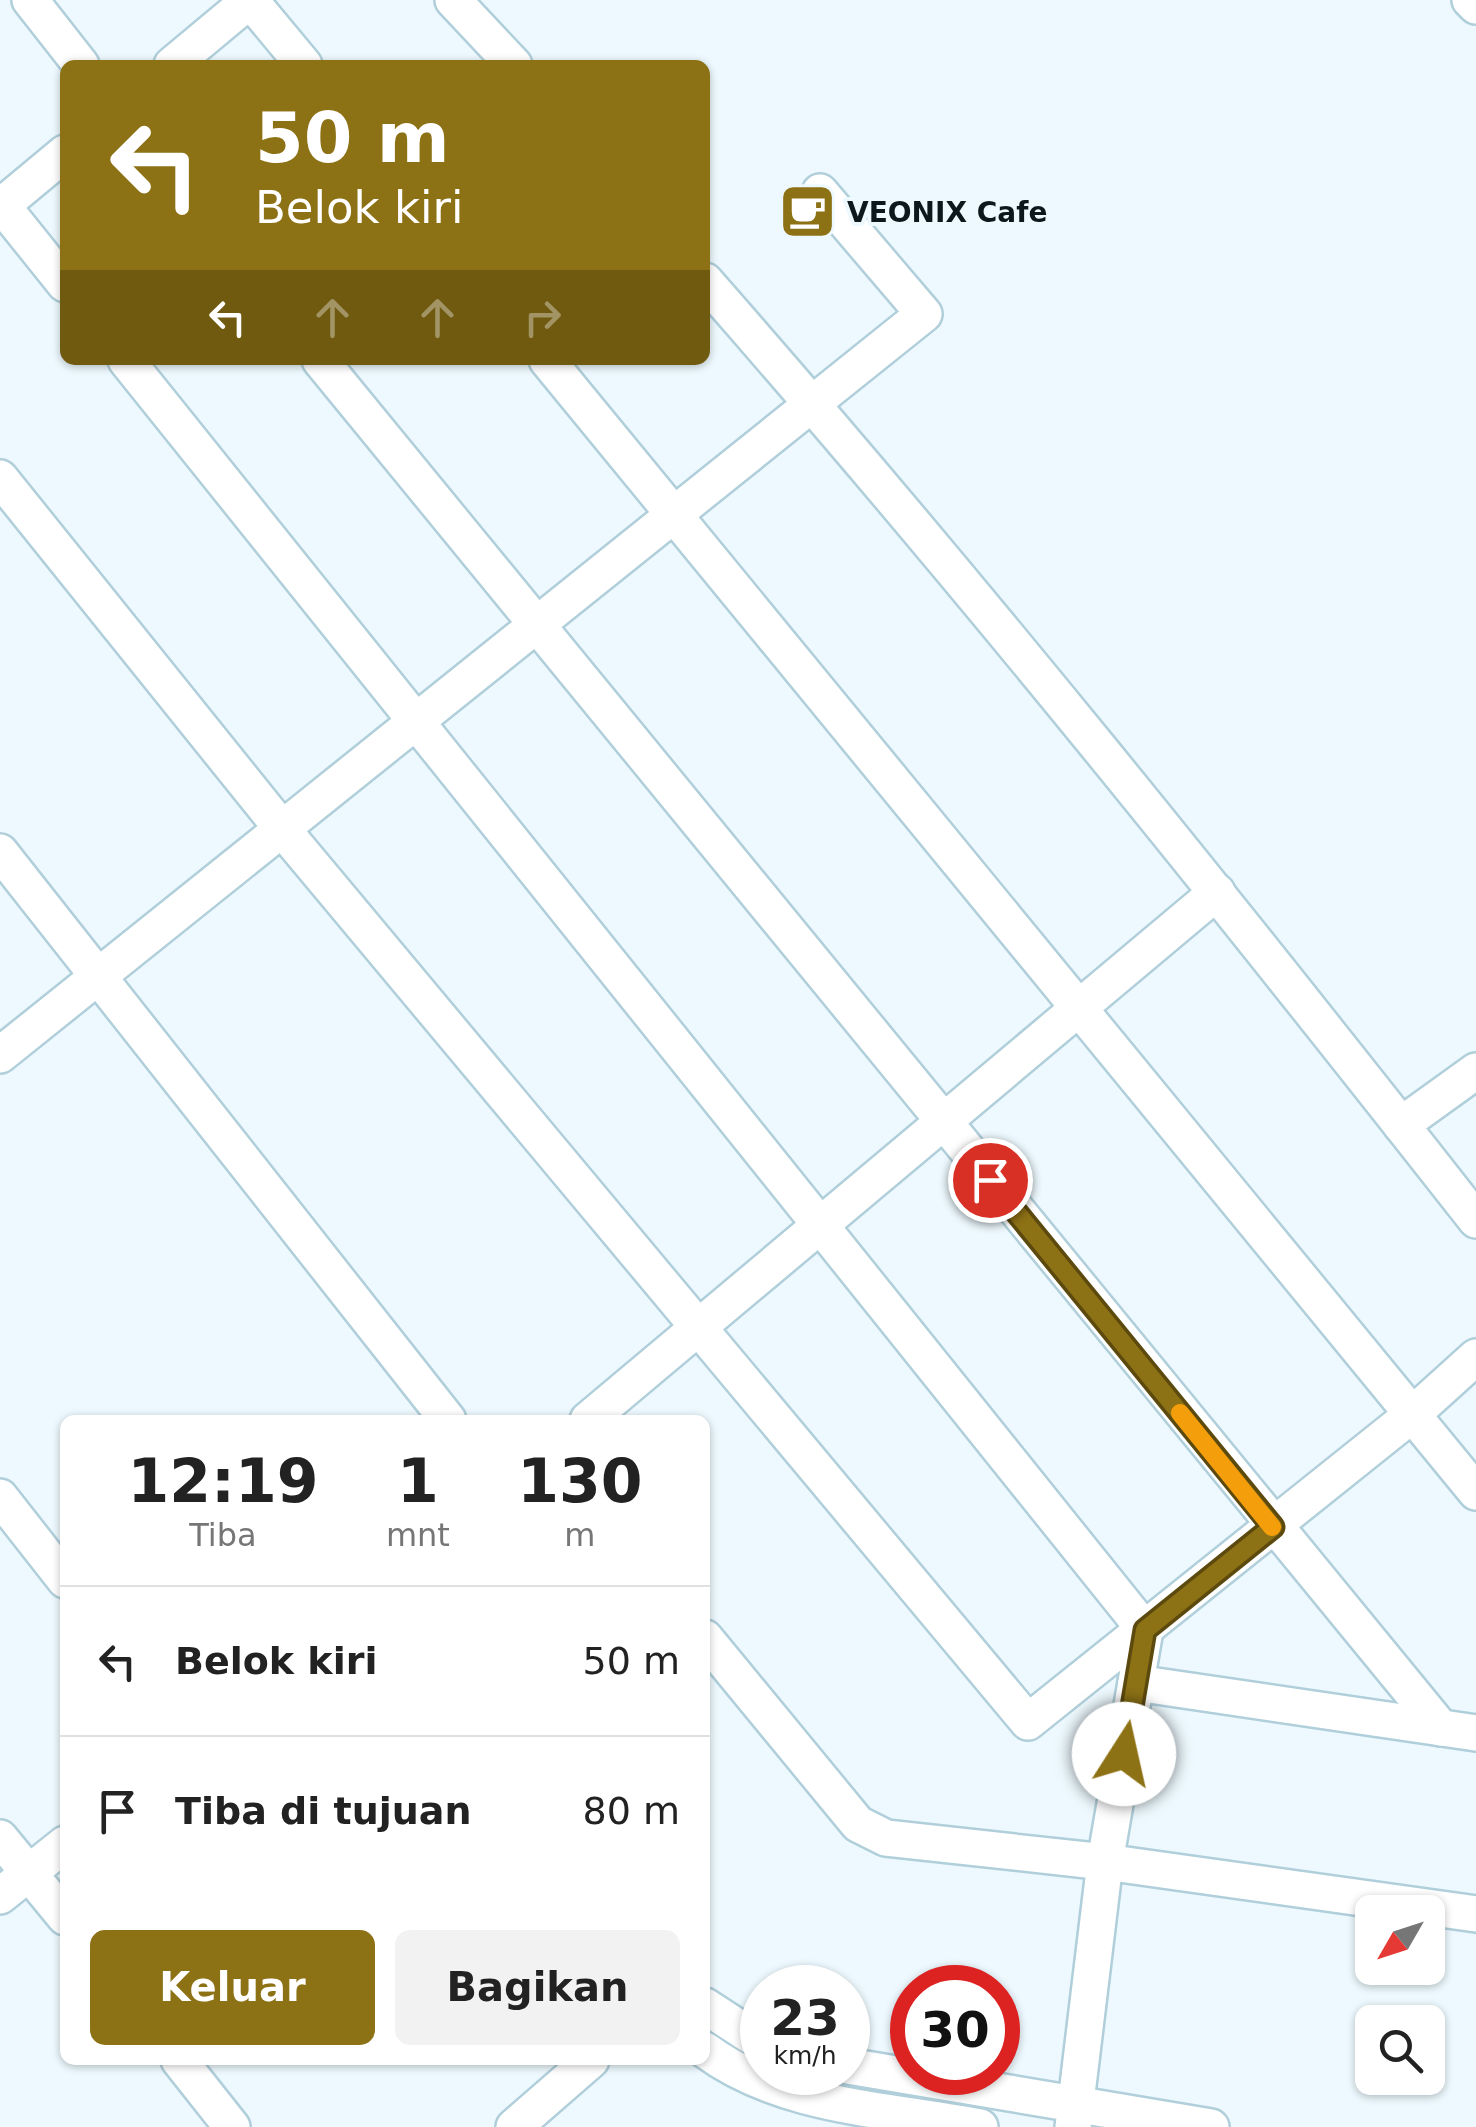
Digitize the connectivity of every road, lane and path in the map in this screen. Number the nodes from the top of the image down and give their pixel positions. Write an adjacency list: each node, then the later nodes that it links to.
1 (30, 0): 5 (street)
2 (453, 0): 8 (street)
3 (1470, 0): 4 (street)
4 (1476, 6)
5 (77, 60)
6 (178, 60): 7 (street)
7 (300, 60)
8 (509, 60)
9 (60, 157): 11 (street)
10 (820, 192): 17 (street)
11 (1, 205): 12 (street)
12 (60, 278)
13 (710, 287): 17 (street)
14 (130, 365): 21 (street)
15 (324, 365): 20 (street)
16 (551, 365): 19 (street)
17 (812, 403): 19 (street); 24 (street)
18 (0, 478): 22 (street)
19 (672, 512): 20 (street); 26 (street)
20 (535, 624): 21 (street); 29 (street)
21 (416, 722): 22 (street); 32 (street)
22 (283, 830): 25 (street); 33 (street)
23 (0, 852): 25 (street)
24 (1217, 892): 26 (street); 30 (street)
25 (100, 974): 27 (street); 36 (street)
26 (1080, 1007): 29 (street); 35 (street)
27 (0, 1055)
28 (1476, 1071): 30 (street)
29 (942, 1122): 32 (street); 40 (street)
30 (1402, 1125): 31 (street)
31 (1476, 1220)
32 (820, 1225): 33 (street); 42 (street)
33 (697, 1328): 37 (street); 42 (street)
34 (1476, 1357): 35 (street)
35 (1414, 1413): 38 (street); 40 (street)
36 (444, 1415)
37 (594, 1415)
38 (1476, 1492)
39 (0, 1497): 41 (street)
40 (1273, 1527): 42 (street); 45 (street)
41 (60, 1574)
42 (1145, 1630): 44 (street)
43 (710, 1644): 48 (street)
44 (1136, 1683): 45 (street); 48 (street)
45 (1459, 1730)
46 (0, 1838): 49 (street)
47 (60, 1848): 49 (street)
48 (1105, 1862): 52 (street); 61 (street)
49 (29, 1872): 50 (street); 51 (street)
50 (0, 1896)
51 (60, 1911)
52 (1476, 1914)
53 (710, 2010): 54 (street)
54 (740, 2033)
55 (710, 2053): 60 (street)
56 (183, 2065): 63 (street)
57 (585, 2065): 64 (street)
58 (976, 2095): 62 (street)
59 (1000, 2095): 61 (street)
60 (804, 2112): 62 (street)
61 (1074, 2116): 65 (street)
62 (978, 2126)
63 (232, 2127)
64 (514, 2127)
65 (1211, 2127)

